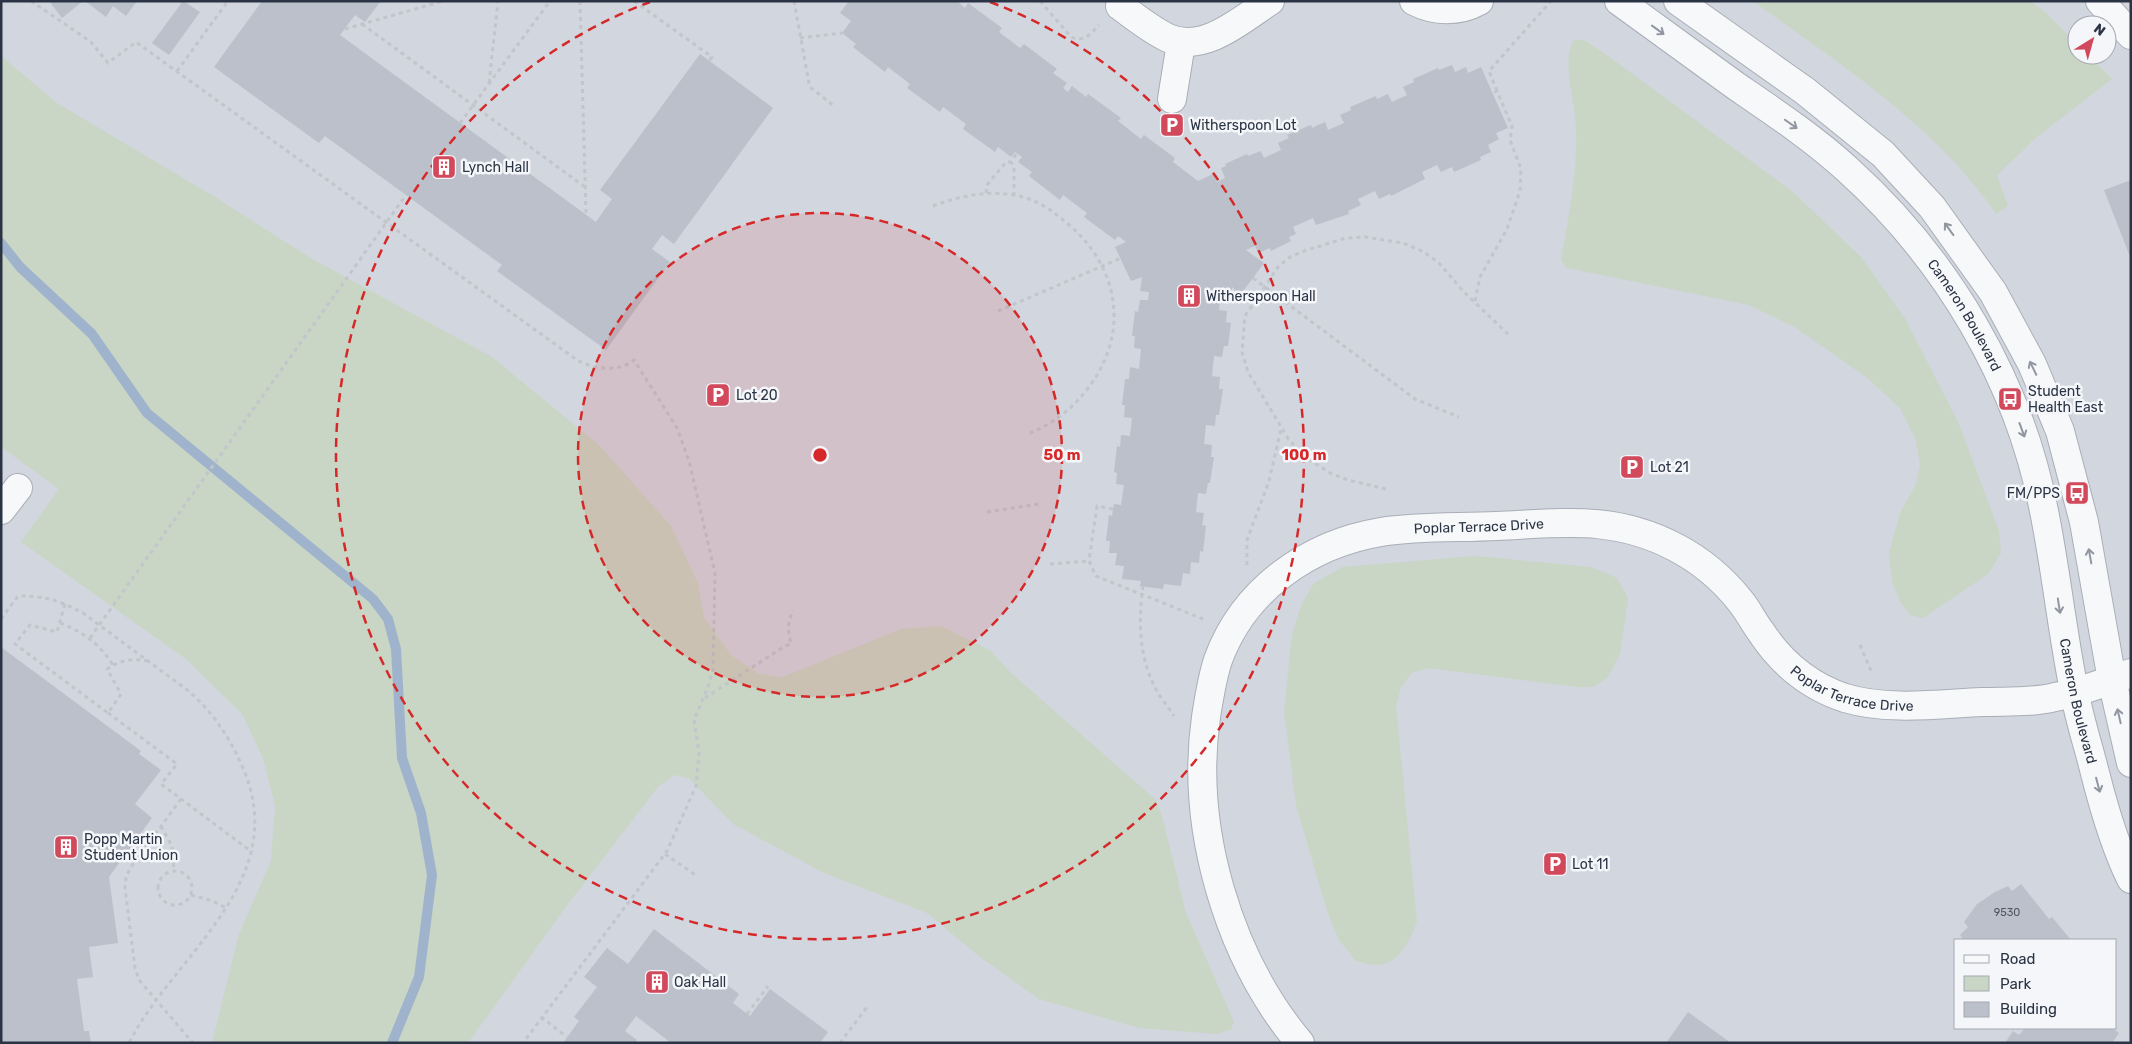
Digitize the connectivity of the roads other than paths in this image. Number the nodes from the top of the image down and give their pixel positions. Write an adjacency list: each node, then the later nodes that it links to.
1 (1270, 1): 9 (street)
2 (1414, 1): 3 (street)
3 (1479, 1)
4 (1619, 1): 14 (street, Cameron Boulevard, one-way to 14)
5 (1678, 1): 13 (street, one-way to 5)
6 (2100, 1): 8 (street)
7 (1120, 6): 9 (street)
8 (2131, 35)
9 (1181, 43): 10 (street)
10 (1172, 99)
11 (18, 488): 12 (street)
12 (1, 510)
13 (2121, 676): 14 (street, Poplar Terrace Drive); 15 (street, one-way to 13)
14 (2074, 692): 16 (street, Cameron Boulevard, one-way to 16); 17 (street, Poplar Terrace Drive)
15 (2131, 763)
16 (2131, 879)
17 (1300, 1043)

